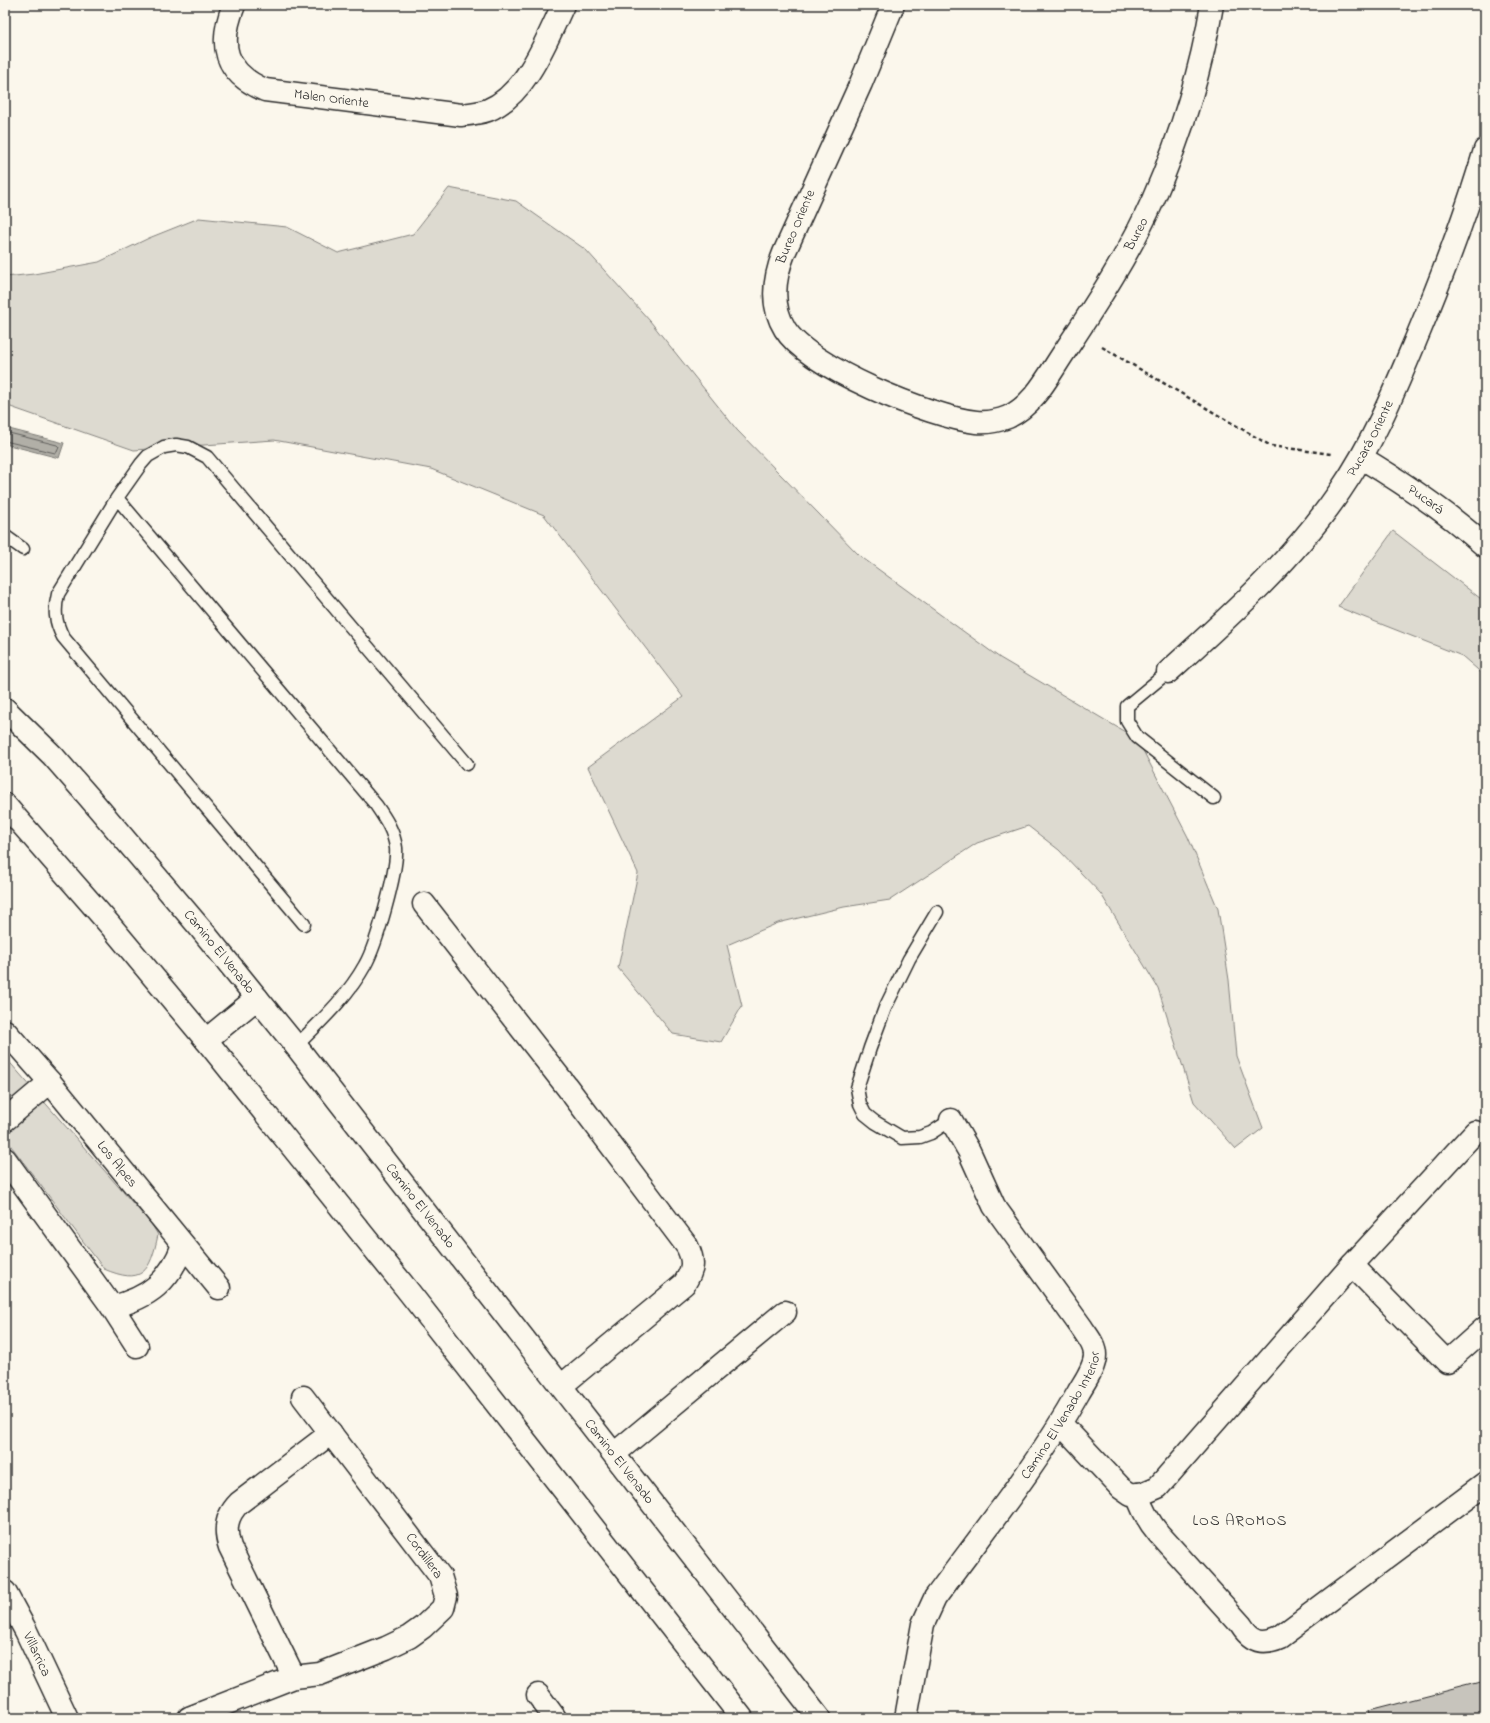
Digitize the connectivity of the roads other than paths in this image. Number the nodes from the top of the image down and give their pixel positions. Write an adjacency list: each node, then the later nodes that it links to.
1 (234, 5): 2 (street, Malen Oriente)
2 (563, 5)
3 (893, 5): 6 (street, Bureo Oriente)
4 (1212, 5): 6 (street, Bureo)
5 (1485, 150): 7 (street, Pucará Oriente)
6 (991, 422)
7 (1362, 458): 10 (street, Pucará); 12 (street, Pucará Oriente)
8 (117, 498): 14 (lane); 19 (lane); 23 (lane)
9 (5, 536): 11 (lane)
10 (1485, 546)
11 (24, 549)
12 (1168, 672): 15 (lane)
13 (5, 709): 20 (street, Camino El Venado)
14 (468, 764)
15 (1214, 798)
16 (5, 805): 22 (street)
17 (424, 904): 36 (street)
18 (937, 912): 26 (lane)
19 (304, 924)
20 (257, 998): 22 (street); 23 (street, Camino El Venado)
21 (5, 1031): 24 (street, Los Alpes)
22 (206, 1040): 49 (street)
23 (296, 1046): 36 (street, Camino El Venado)
24 (50, 1082): 25 (street); 29 (street, Los Alpes)
25 (5, 1120)
26 (951, 1120): 38 (street, Camino El Venado Interior)
27 (1475, 1132): 30 (street)
28 (5, 1159): 32 (street)
29 (184, 1246): 31 (street, Los Alpes); 32 (street)
30 (1352, 1264): 34 (street); 42 (street)
31 (219, 1288)
32 (112, 1307): 35 (street)
33 (785, 1312): 40 (street)
34 (1485, 1328)
35 (137, 1346)
36 (561, 1386): 40 (street, Camino El Venado)
37 (303, 1397): 39 (street, Cordillera)
38 (1061, 1424): 42 (street); 51 (street, Camino El Venado Interior)
39 (330, 1433): 44 (street); 44 (street, Cordillera)
40 (614, 1454): 50 (street, Camino El Venado)
41 (1485, 1484): 42 (street)
42 (1137, 1494)
43 (5, 1592): 46 (street, Villarrica)
44 (294, 1677): 47 (street, Cordillera)
45 (538, 1695): 48 (street)
46 (67, 1718)
47 (189, 1718)
48 (555, 1718)
49 (742, 1718)
50 (818, 1718)
51 (906, 1718)

